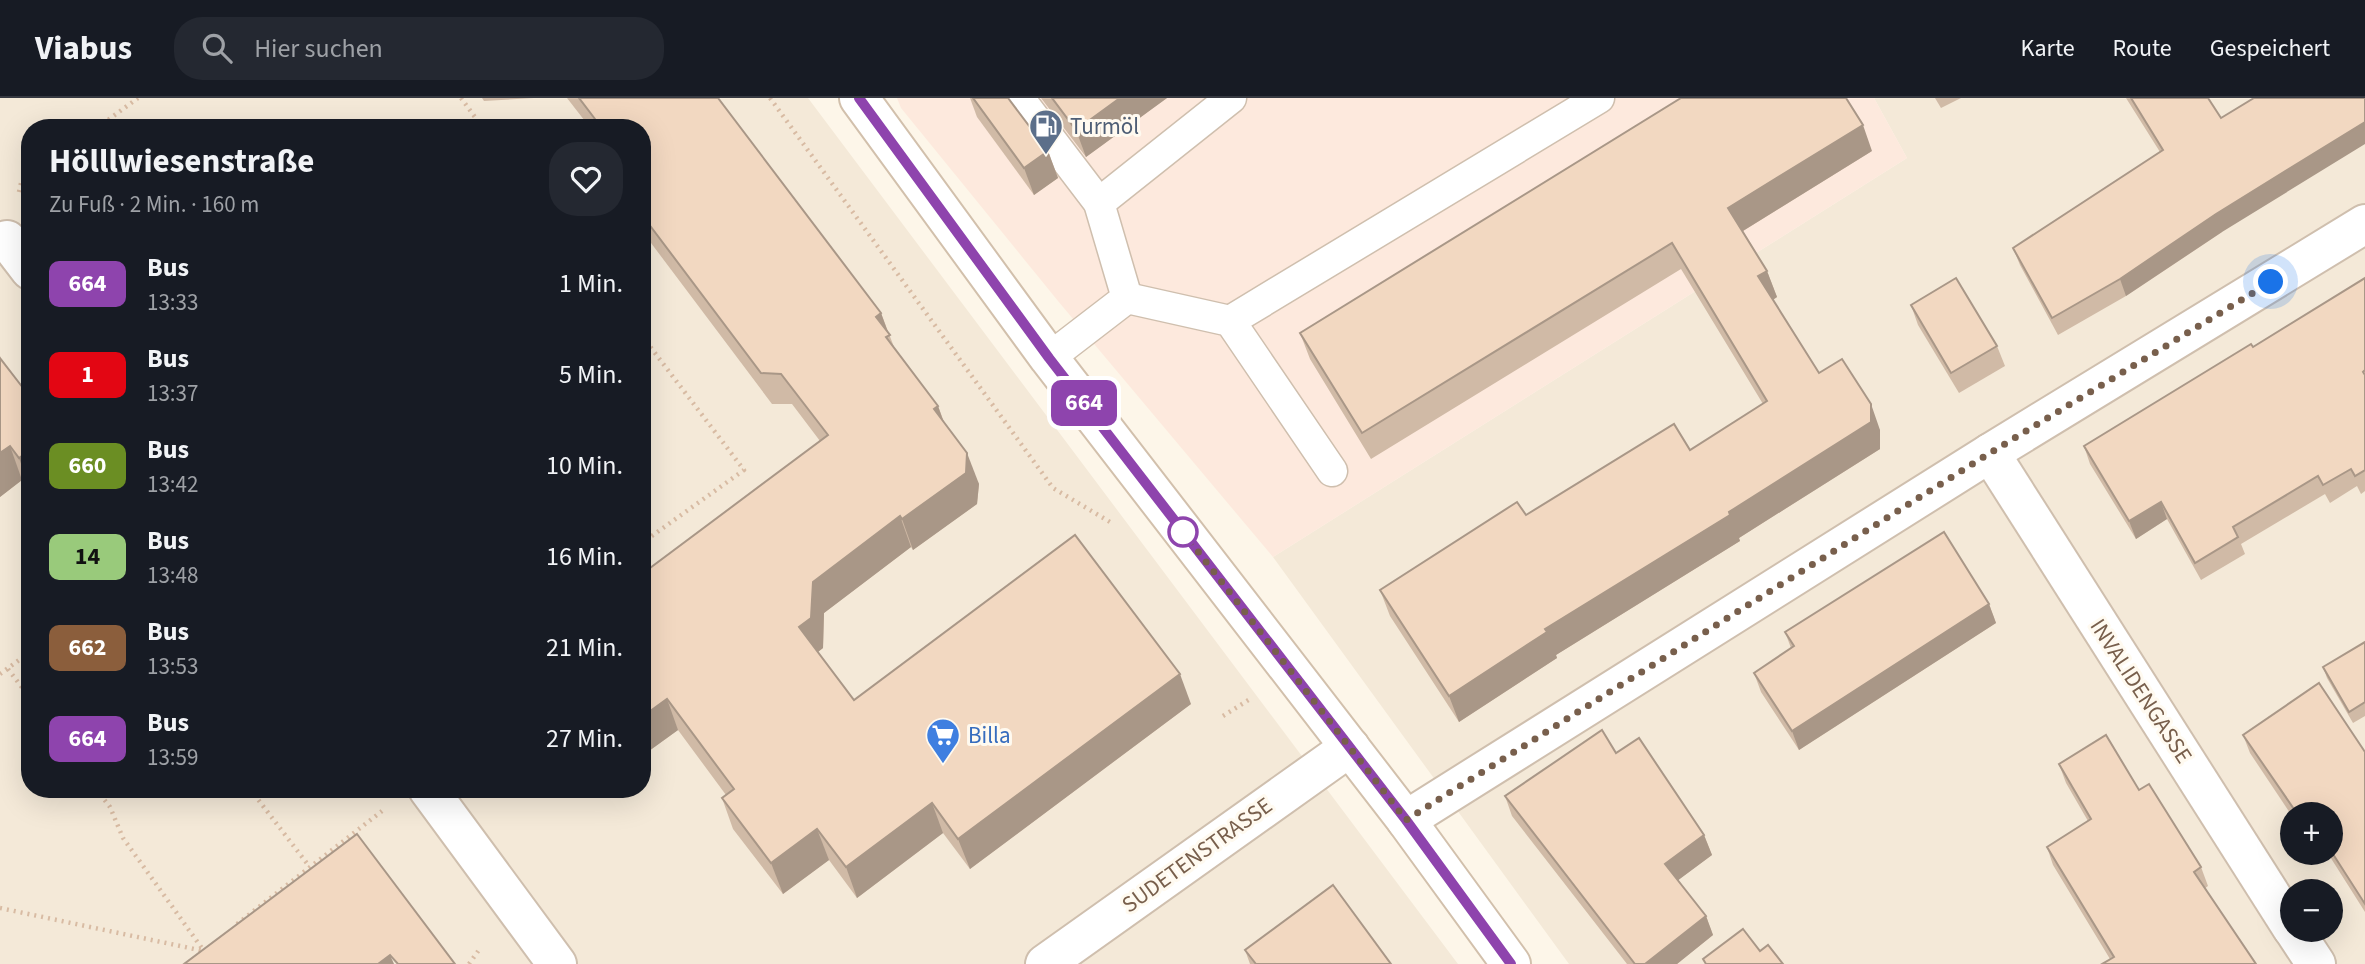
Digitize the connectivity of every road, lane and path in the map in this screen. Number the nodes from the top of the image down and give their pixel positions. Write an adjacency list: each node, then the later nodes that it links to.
1 (138, 98): 8 (path)
2 (461, 98): 9 (path)
3 (770, 98): 18 (path)
4 (859, 98): 15 (street)
5 (1019, 98): 10 (lane)
6 (1231, 98): 10 (lane)
7 (1599, 98): 13 (lane)
8 (109, 119)
9 (476, 119)
10 (1099, 203): 12 (lane)
11 (2365, 225): 16 (street)
12 (1127, 298): 13 (lane); 15 (lane)
13 (1230, 321): 17 (lane)
14 (651, 348): 19 (path)
15 (1049, 358): 24 (street)
16 (1990, 453): 29 (street); 32 (street, INVALIDENGASSE)
17 (1332, 471)
18 (1120, 528)
19 (651, 537)
20 (21, 659): 21 (path)
21 (8, 668): 22 (path); 23 (path)
22 (0, 674)
23 (21, 686)
24 (1350, 747): 29 (street); 39 (street, SUDETENSTRASSE)
25 (103, 798): 36 (path)
26 (257, 798): 30 (path)
27 (435, 798): 38 (street)
28 (391, 805): 30 (path)
29 (1406, 820): 40 (street)
30 (309, 866): 33 (path)
31 (0, 908): 36 (path)
32 (2280, 909)
33 (235, 926)
34 (214, 942): 36 (path)
35 (2301, 942): 41 (street, INVALIDENGASSE)
36 (204, 951): 37 (path)
37 (194, 957)
38 (557, 964)
39 (1045, 964)
40 (1511, 964)
41 (2315, 964)

